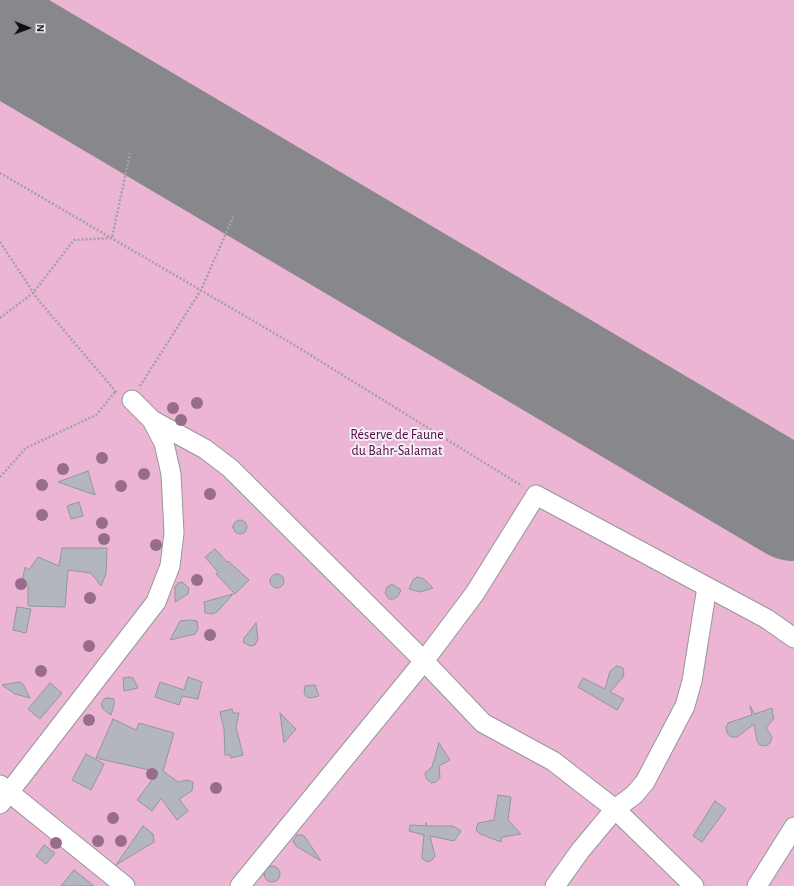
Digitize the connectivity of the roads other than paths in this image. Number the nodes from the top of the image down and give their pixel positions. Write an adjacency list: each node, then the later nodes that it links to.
1 (132, 400): 2 (street)
2 (152, 420): 5 (street); 6 (street)
3 (707, 587): 4 (street); 5 (street); 7 (street)
4 (794, 638)
5 (424, 661): 7 (street); 10 (street)
6 (3, 794): 9 (street)
7 (615, 809): 11 (street); 12 (street)
8 (794, 827): 13 (street)
9 (124, 886)
10 (240, 886)
11 (555, 886)
12 (694, 886)
13 (757, 886)

